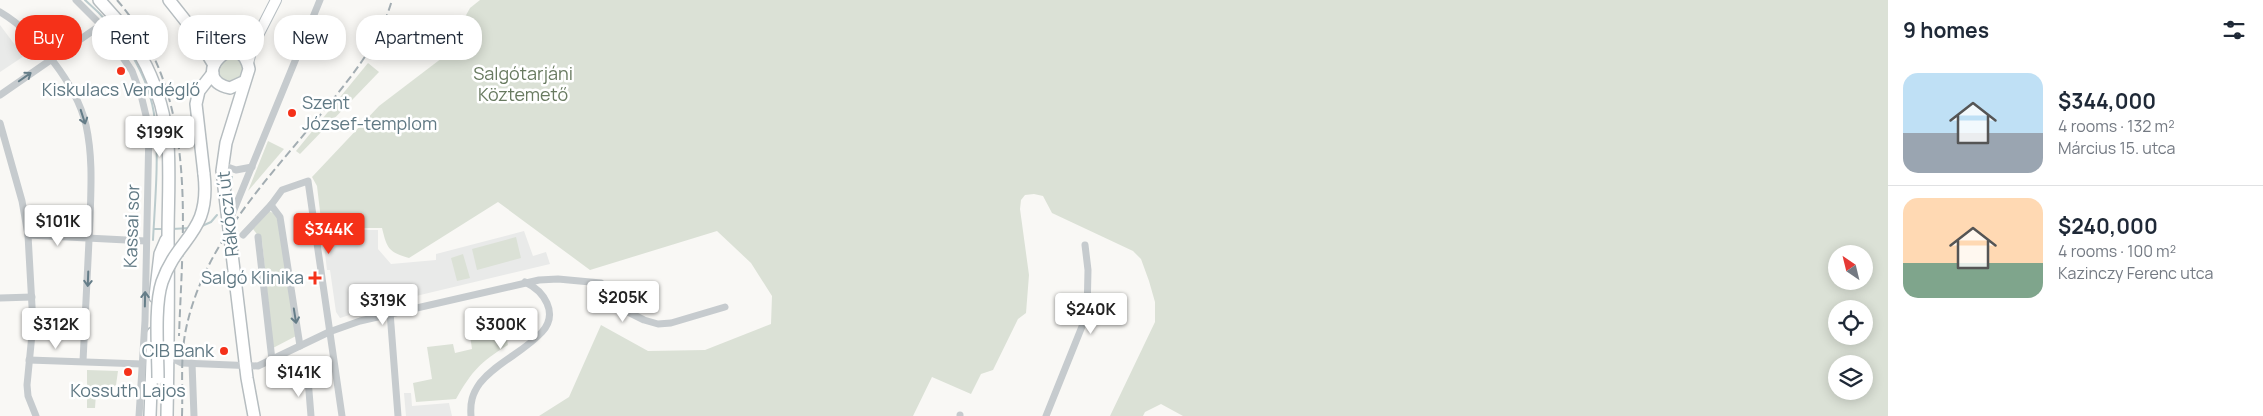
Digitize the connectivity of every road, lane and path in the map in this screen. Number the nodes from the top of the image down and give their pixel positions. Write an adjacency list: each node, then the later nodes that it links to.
1 (76, 0): 8 (street, Kassai sor)
2 (99, 0): 31 (main road)
3 (169, 0): 7 (main road)
4 (276, 0): 9 (main road)
5 (320, 0): 26 (street)
6 (0, 12): 10 (street)
7 (181, 15)
8 (92, 16)
9 (265, 22): 17 (main road)
10 (15, 23)
11 (49, 60): 21 (street, one-way to 11)
12 (51, 60): 33 (street, one-way to 33)
13 (124, 60): 34 (street, Kassai sor)
14 (208, 60): 18 (main road)
15 (217, 60): 18 (main road)
16 (245, 60): 17 (main road)
17 (248, 64): 19 (main road)
18 (213, 69): 20 (main road); 22 (main road)
19 (244, 82): 20 (main road); 24 (main road)
20 (223, 86): 22 (main road); 24 (main road)
21 (0, 95)
22 (197, 117): 53 (main road, bridge)
23 (0, 123): 29 (street)
24 (229, 131): 25 (main road, Rákóczi út)
25 (222, 165): 26 (street); 28 (main road, Rákóczi út)
26 (252, 167): 28 (street)
27 (271, 205): 30 (street); 43 (street); 45 (street, one-way to 45)
28 (228, 223): 46 (main road, Rákóczi út)
29 (28, 235): 33 (street); 38 (street)
30 (243, 235)
31 (168, 236): 44 (main road); 53 (main road)
32 (258, 237): 48 (street)
33 (89, 238): 34 (street); 49 (street, one-way to 49)
34 (146, 241): 53 (street, Kassai sor, one-way to 34)
35 (1084, 245): 66 (street)
36 (548, 279): 37 (street); 40 (street); 41 (street)
37 (525, 282): 40 (street); 42 (street)
38 (32, 297): 39 (street); 47 (street)
39 (0, 298)
40 (545, 298): 65 (street)
41 (725, 307)
42 (390, 312): 43 (street); 64 (street)
43 (329, 332): 45 (street); 63 (street)
44 (168, 342): 50 (street); 59 (main road)
45 (300, 346): 48 (street)
46 (244, 352): 51 (street); 52 (main road, Rákóczi út)
47 (29, 360): 49 (street); 55 (street)
48 (272, 360): 52 (street)
49 (83, 361): 53 (street)
50 (192, 363): 51 (street); 60 (street)
51 (231, 365): 52 (street)
52 (246, 366): 61 (main road, Rákóczi út)
53 (150, 368): 56 (street, Kassai sor); 57 (main road); 58 (main road)
54 (308, 379): 62 (street)
55 (36, 416)
56 (139, 416)
57 (150, 416)
58 (157, 416)
59 (167, 416)
60 (194, 416)
61 (254, 416)
62 (311, 416)
63 (342, 416)
64 (398, 416)
65 (471, 416)
66 (1046, 416)

